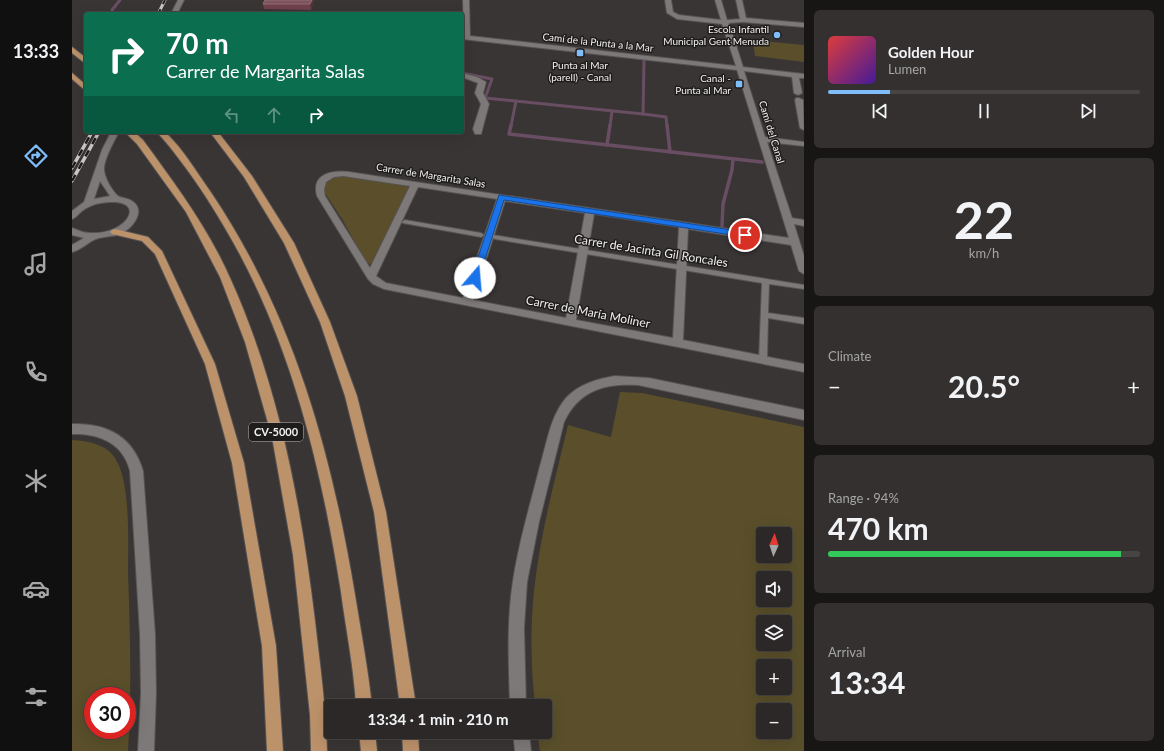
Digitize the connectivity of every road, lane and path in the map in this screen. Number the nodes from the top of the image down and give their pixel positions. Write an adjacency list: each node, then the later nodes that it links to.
1 (181, 0): 6 (street)
2 (466, 0): 10 (street)
3 (668, 0): 8 (street)
4 (718, 0): 8 (street, Camí del Canal)
5 (739, 0): 7 (street)
6 (175, 12)
7 (743, 20): 8 (street); 9 (street)
8 (725, 22): 13 (street, Camí del Canal)
9 (804, 25)
10 (464, 37): 13 (street, Camí de la Punta a la Mar)
11 (74, 51): 12 (highway)
12 (84, 60)
13 (741, 69): 16 (street, Camí de la Punta a la Mar); 25 (street, Camí del Canal)
14 (72, 75): 18 (highway)
15 (464, 75): 20 (street)
16 (795, 75): 17 (street, Camí de la Punta a la Mar); 19 (street)
17 (804, 76)
18 (84, 87)
19 (804, 128)
20 (478, 132)
21 (115, 134): 27 (street)
22 (131, 134): 69 (highway, CV-5000)
23 (163, 134): 61 (highway, CV-5000)
24 (216, 134): 62 (highway)
25 (762, 139): 26 (street); 34 (street, Camí del Canal)
26 (804, 144)
27 (100, 170): 30 (street); 31 (street)
28 (415, 184): 29 (street, Carrer de Margarita Salas); 49 (street); 49 (street, Carrer de Margarita Salas)
29 (502, 197): 32 (street, Carrer de Margarita Salas); 52 (street)
30 (116, 199): 31 (street); 39 (street)
31 (88, 204): 33 (street)
32 (590, 210): 37 (street, Carrer de Margarita Salas); 45 (street)
33 (72, 216)
34 (788, 220): 36 (street); 43 (street, Camí del Canal)
35 (405, 222): 40 (street)
36 (804, 223)
37 (684, 225): 43 (street, Carrer de Margarita Salas); 47 (street)
38 (72, 231): 42 (street)
39 (115, 232): 42 (street); 68 (highway)
40 (481, 234)
41 (495, 236): 45 (street, Carrer de Jacinta Gil Roncales)
42 (93, 237): 44 (street)
43 (795, 245): 46 (street); 48 (street, Camí del Canal)
44 (72, 249)
45 (583, 251): 47 (street, Carrer de Jacinta Gil Roncales); 55 (street)
46 (804, 259)
47 (681, 267): 50 (street, Carrer de Jacinta Gil Roncales); 56 (street)
48 (804, 271)
49 (371, 277): 52 (street, Carrer de María Moliner)
50 (766, 281): 51 (street, Carrer de Jacinta Gil Roncales); 53 (street)
51 (804, 287)
52 (467, 302): 55 (street, Carrer de María Moliner)
53 (765, 315): 54 (street); 57 (street)
54 (804, 321)
55 (570, 322): 56 (street, Carrer de María Moliner)
56 (678, 342): 57 (street, Carrer de María Moliner)
57 (763, 360): 58 (street, Carrer de María Moliner)
58 (804, 368)
59 (804, 415): 63 (street)
60 (72, 429): 67 (street)
61 (363, 699)
62 (407, 699)
63 (518, 699)
64 (367, 739): 70 (highway)
65 (410, 739): 71 (highway)
66 (522, 739): 72 (street)
67 (146, 751)
68 (275, 751)
69 (319, 751)
70 (368, 751)
71 (411, 751)
72 (523, 751)

